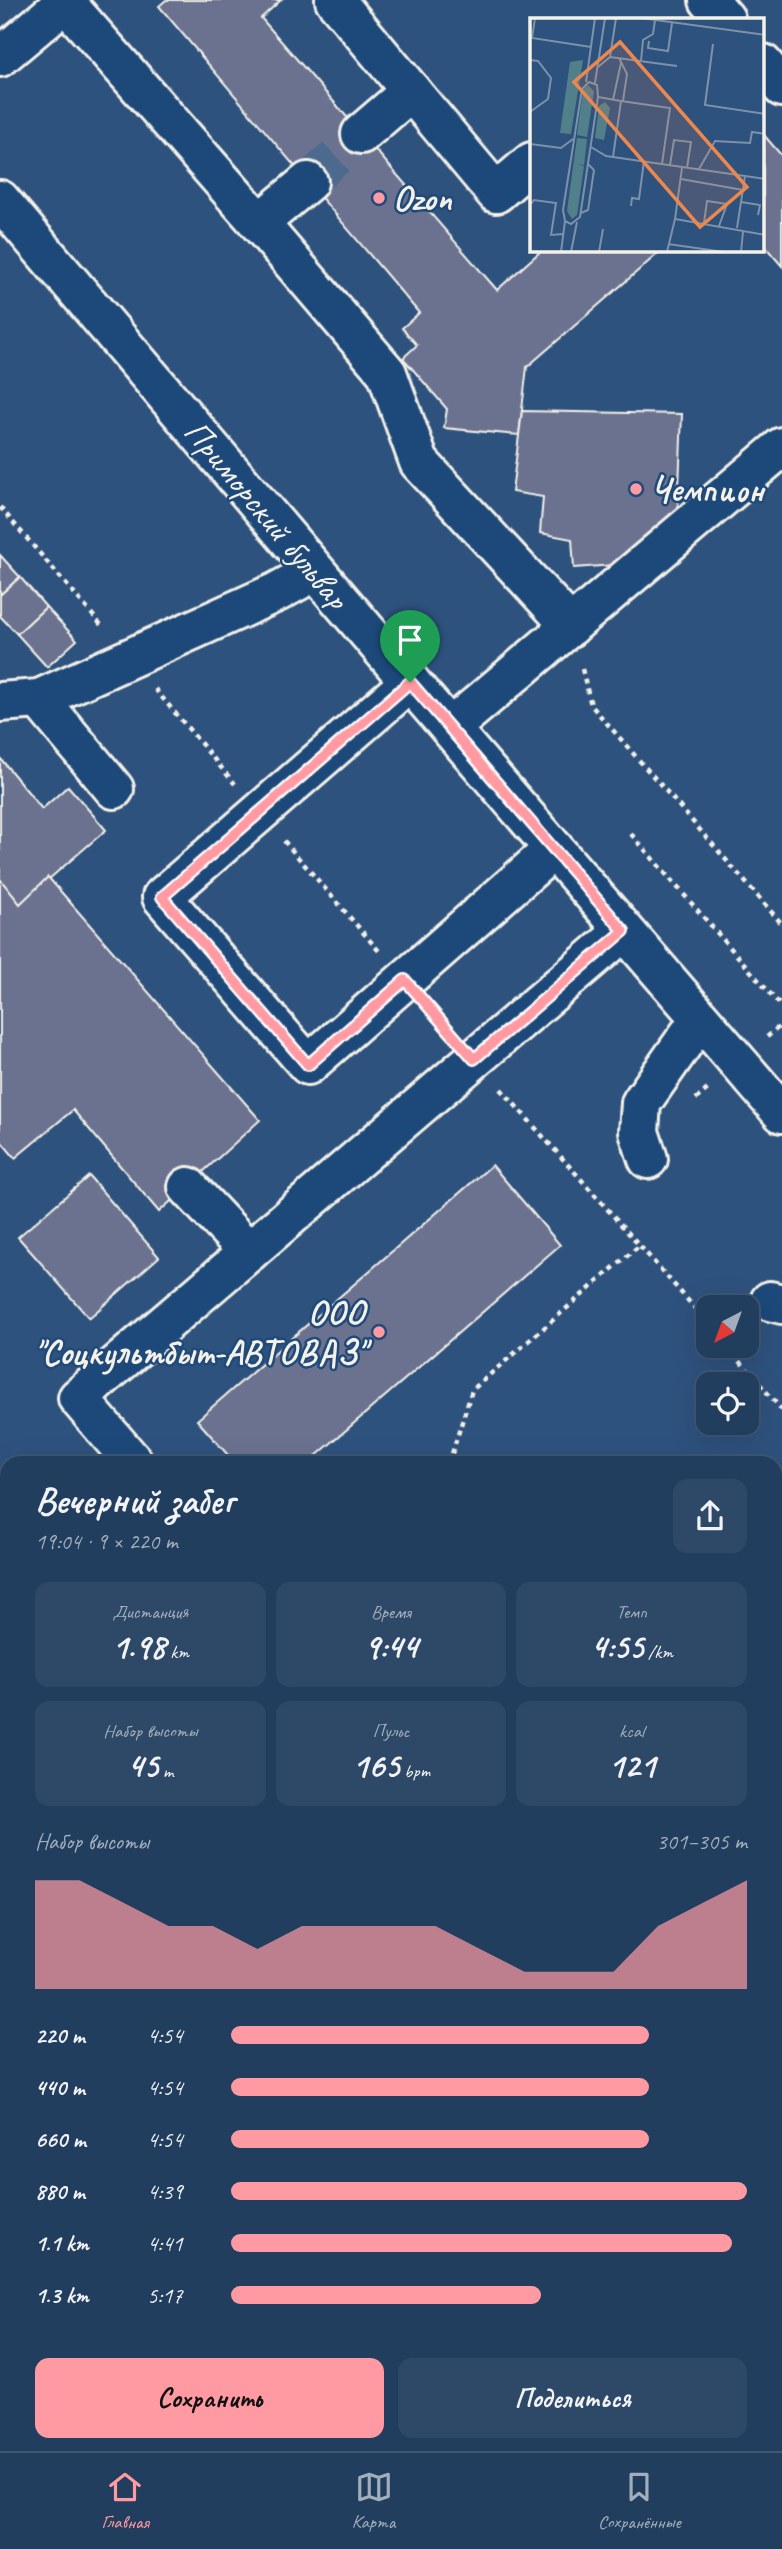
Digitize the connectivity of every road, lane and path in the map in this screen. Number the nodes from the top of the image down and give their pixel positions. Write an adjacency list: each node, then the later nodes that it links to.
1 (335, 0): 6 (main road)
2 (66, 1): 3 (main road); 11 (main road)
3 (0, 57)
4 (764, 65): 5 (main road)
5 (782, 87)
6 (411, 91): 7 (main road); 8 (main road)
7 (361, 134)
8 (530, 164)
9 (308, 182): 11 (main road)
10 (0, 200): 14 (main road, Приморский бульвар)
11 (259, 223): 15 (main road)
12 (782, 447): 15 (main road)
13 (0, 507): 16 (path)
14 (315, 571): 17 (main road, Приморский бульвар); 19 (main road)
15 (571, 626): 21 (main road); 26 (path)
16 (107, 632)
17 (410, 682): 21 (main road, Приморский бульвар); 23 (main road)
18 (151, 685): 23 (path)
19 (38, 699): 20 (main road); 22 (main road)
20 (0, 702)
21 (450, 728): 25 (main road, Приморский бульвар)
22 (114, 789)
23 (259, 812): 28 (path); 28 (main road)
24 (631, 834): 29 (path)
25 (554, 849): 27 (main road, Приморский бульвар); 28 (main road)
26 (782, 924)
27 (624, 931): 30 (main road, Приморский бульвар); 31 (main road)
28 (405, 980): 31 (path)
29 (782, 1007)
30 (700, 1019): 32 (main road, Приморский бульвар); 33 (main road)
31 (474, 1059): 35 (path); 36 (main road)
32 (779, 1103)
33 (648, 1159)
34 (188, 1188): 36 (main road)
35 (641, 1244): 37 (path); 41 (path)
36 (248, 1252): 40 (main road)
37 (696, 1309)
38 (737, 1358): 39 (path)
39 (782, 1410)
40 (128, 1456)
41 (451, 1456)

